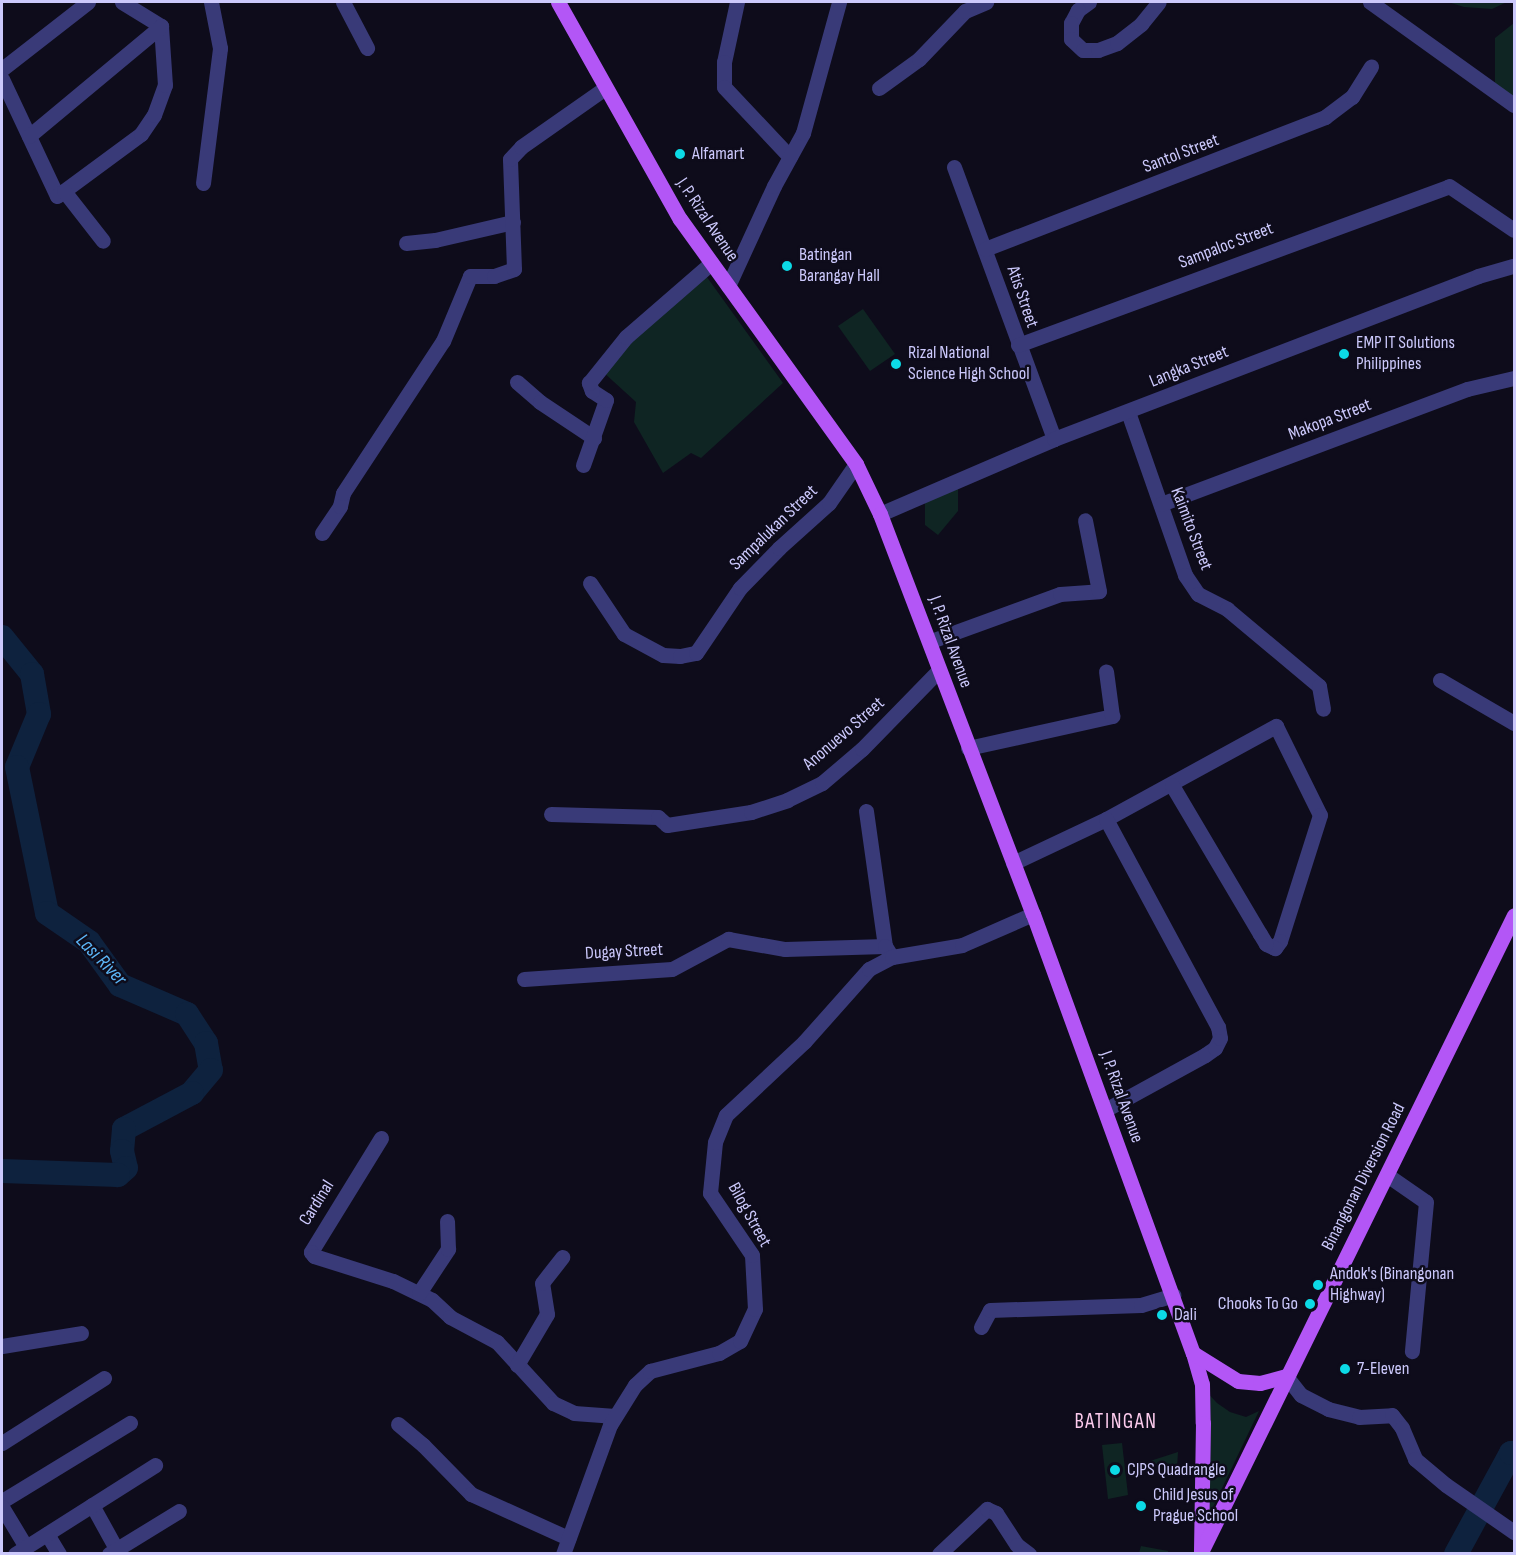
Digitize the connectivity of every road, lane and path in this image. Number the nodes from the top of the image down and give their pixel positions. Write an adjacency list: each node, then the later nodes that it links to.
1 (88, 2): 15 (street)
2 (122, 2): 12 (street)
3 (211, 2): 23 (street)
4 (343, 2): 13 (street)
5 (558, 2): 17 (main road, J. P. Rizal Avenue)
6 (737, 2): 21 (street)
7 (838, 2): 21 (street)
8 (986, 2): 18 (street)
9 (1089, 2): 10 (street)
10 (1159, 2)
11 (1370, 2): 19 (street)
12 (161, 26): 20 (street); 24 (street)
13 (367, 48)
14 (1371, 66): 29 (street, Santol Street)
15 (2, 69)
16 (2, 79): 20 (street)
17 (605, 88): 25 (street); 30 (main road, J. P. Rizal Avenue)
18 (879, 88)
19 (1515, 105)
20 (28, 136): 24 (street)
21 (790, 157): 32 (street)
22 (954, 167): 29 (street, Atis Street)
23 (203, 183)
24 (64, 191): 27 (street)
25 (513, 222): 28 (street); 44 (street)
26 (1515, 230): 33 (street, Sampaloc Street)
27 (103, 241)
28 (406, 243)
29 (985, 249): 33 (street, Atis Street)
30 (711, 263): 32 (main road, J. P. Rizal Avenue); 37 (street)
31 (1515, 266): 36 (street, Langka Street)
32 (728, 286): 39 (main road, J. P. Rizal Avenue)
33 (1018, 345): 38 (street, Atis Street)
34 (1515, 378): 41 (street, Makopa Street)
35 (517, 382): 37 (street)
36 (1128, 412): 38 (street, Langka Street); 41 (street, Kaimito Street)
37 (594, 438): 40 (street)
38 (1054, 439): 42 (street, Langka Street)
39 (856, 464): 42 (main road, J. P. Rizal Avenue); 45 (street, Sampalukan Street)
40 (583, 465)
41 (1161, 504): 50 (street, Kaimito Street)
42 (880, 514): 46 (main road, J. P. Rizal Avenue)
43 (1086, 520): 46 (street)
44 (322, 533)
45 (590, 583)
46 (930, 641): 47 (main road, J. P. Rizal Avenue)
47 (939, 670): 52 (main road, J. P. Rizal Avenue); 55 (street, Anonuevo Street)
48 (1106, 671): 52 (street)
49 (1440, 680): 51 (street)
50 (1323, 709)
51 (1515, 723)
52 (968, 748): 57 (main road, J. P. Rizal Avenue)
53 (1172, 785): 53 (street); 56 (street)
54 (866, 811): 60 (street)
55 (551, 814)
56 (1106, 819): 57 (street); 62 (street)
57 (1013, 863): 58 (main road, J. P. Rizal Avenue)
58 (1033, 915): 60 (street, Bilog Street); 62 (main road, J. P. Rizal Avenue)
59 (1515, 915): 64 (main road, Binangonan Diversion Road)
60 (889, 952): 61 (street, Dugay Street); 77 (street, Bilog Street)
61 (524, 979)
62 (1106, 1110): 68 (main road, J. P. Rizal Avenue)
63 (381, 1138): 67 (street, Cardinal)
64 (1387, 1175): 72 (street); 75 (main road, Binangonan Diversion Road)
65 (447, 1221): 67 (street)
66 (562, 1257): 74 (street)
67 (419, 1293): 74 (street, Cardinal)
68 (1173, 1295): 69 (street); 73 (main road, J. P. Rizal Avenue)
69 (981, 1327)
70 (81, 1333): 71 (street)
71 (2, 1346)
72 (1412, 1351)
73 (1193, 1353): 75 (main road); 91 (main road, J. P. Rizal Avenue)
74 (517, 1365): 77 (street, Cardinal)
75 (1286, 1376): 86 (street); 91 (main road, Binangonan Diversion Road)
76 (104, 1378): 80 (street)
77 (615, 1416): 88 (street, Bilog Street)
78 (130, 1423): 82 (street)
79 (398, 1424): 88 (street)
80 (2, 1443)
81 (154, 1465): 83 (street)
82 (2, 1501)
83 (92, 1505): 87 (street); 90 (street)
84 (2, 1507): 89 (street)
85 (179, 1511): 90 (street)
86 (1515, 1532)
87 (47, 1534): 89 (street); 92 (street)
88 (568, 1538): 93 (street, Bilog Street)
89 (21, 1550)
90 (115, 1552)
91 (1200, 1553)
92 (59, 1554)
93 (563, 1554)
94 (939, 1554): 95 (street)
95 (1029, 1554)

